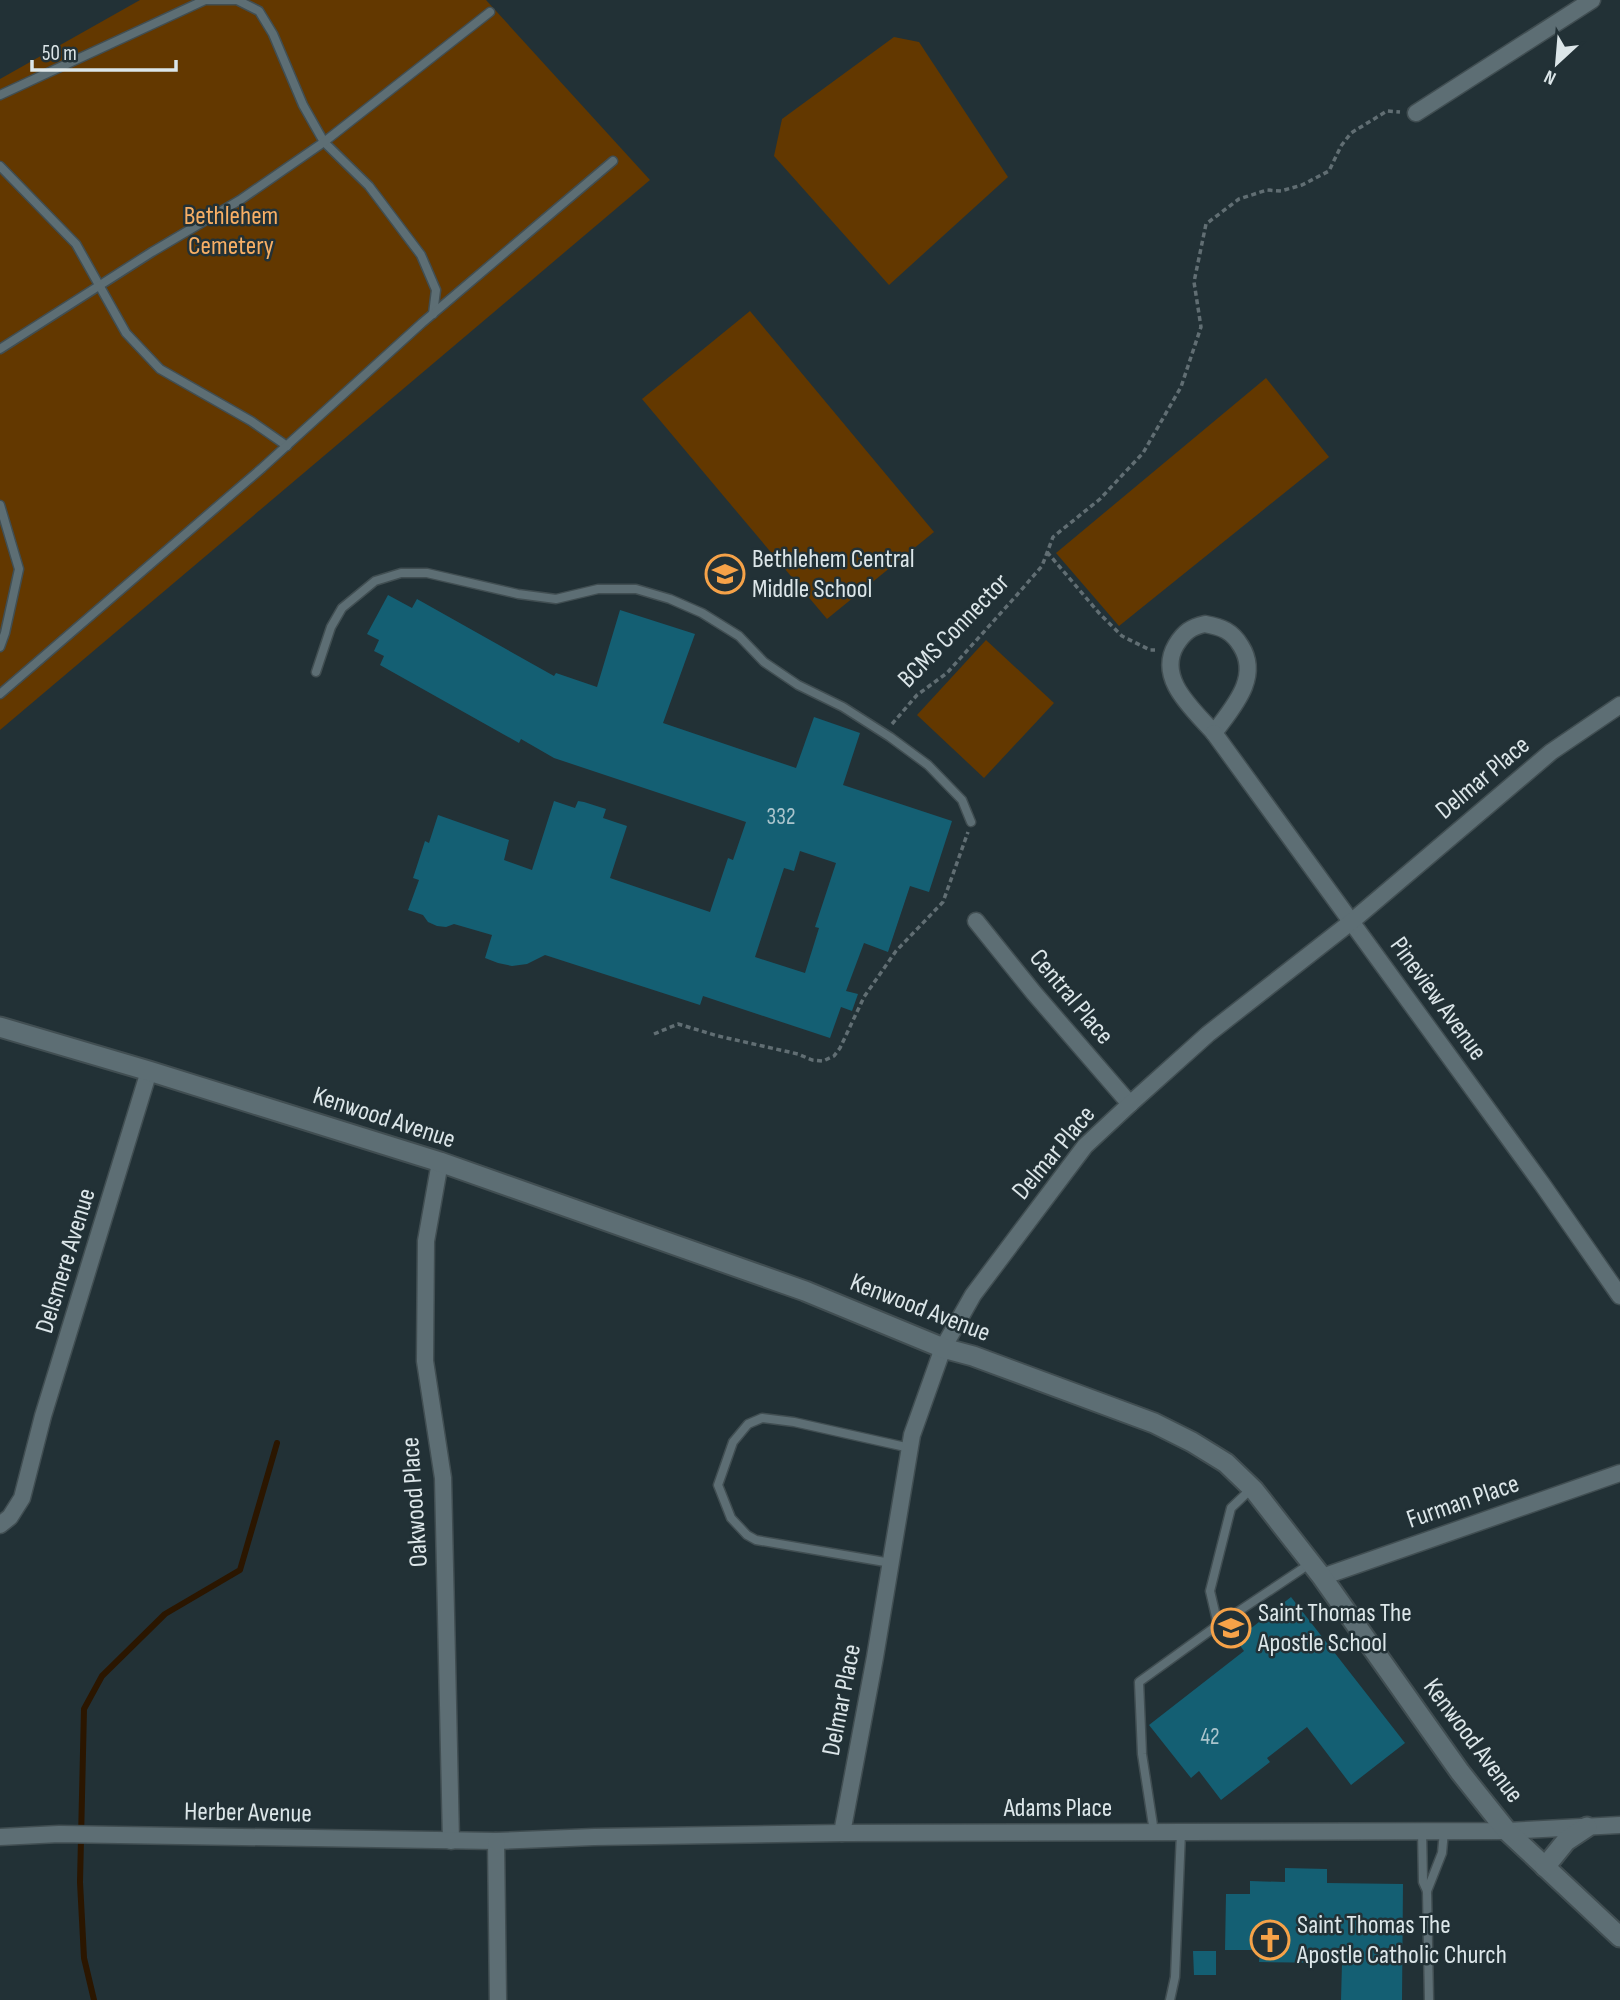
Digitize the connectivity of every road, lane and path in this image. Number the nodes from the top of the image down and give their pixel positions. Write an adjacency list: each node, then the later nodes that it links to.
1 (1592, 0): 4 (street)
2 (489, 12): 5 (lane)
3 (0, 95): 5 (lane)
4 (1416, 113): 13 (path, BCMS Connector)
5 (324, 142): 8 (lane); 9 (lane)
6 (613, 161): 9 (lane)
7 (0, 166): 8 (lane)
8 (101, 285): 10 (lane); 11 (lane)
9 (433, 314): 11 (lane)
10 (0, 349)
11 (287, 446): 17 (lane)
12 (0, 505): 14 (lane)
13 (1047, 552): 15 (path); 19 (path, BCMS Connector)
14 (0, 647)
15 (1172, 652): 20 (street, Pineview Avenue); 20 (street)
16 (316, 672): 19 (lane)
17 (0, 694)
18 (1620, 705): 23 (street, Delmar Place)
19 (884, 733): 21 (lane)
20 (1214, 733): 23 (street, Pineview Avenue)
21 (971, 822): 25 (path)
22 (976, 921): 27 (street, Central Place)
23 (1351, 922): 27 (street, Delmar Place); 29 (street, Pineview Avenue)
24 (0, 1027): 26 (street, Kenwood Avenue)
25 (654, 1034)
26 (149, 1071): 28 (street, Kenwood Avenue); 34 (street, Delsmere Avenue)
27 (1130, 1104): 30 (street, Delmar Place)
28 (440, 1162): 30 (street, Kenwood Avenue); 47 (street, Oakwood Place)
29 (1620, 1296)
30 (943, 1348): 31 (street, Delmar Place); 33 (street, Kenwood Avenue)
31 (910, 1448): 35 (street, Delmar Place); 35 (lane)
32 (1620, 1473): 36 (street, Furman Place)
33 (1252, 1488): 36 (street, Kenwood Avenue); 37 (lane)
34 (0, 1525)
35 (891, 1563): 45 (street, Delmar Place)
36 (1317, 1570): 37 (lane); 42 (street, Kenwood Avenue)
37 (1218, 1625): 43 (lane)
38 (1620, 1825): 39 (street, Adams Place)
39 (1587, 1827): 42 (street, Adams Place); 49 (street)
40 (1422, 1831): 41 (street, Adams Place); 44 (street, Adams Place); 50 (lane)
41 (1444, 1831): 42 (street, Adams Place); 50 (lane)
42 (1507, 1831): 49 (street, Kenwood Avenue)
43 (1154, 1832): 44 (street, Adams Place); 45 (street, Adams Place)
44 (1181, 1832): 53 (lane)
45 (842, 1833): 48 (street, Adams Place)
46 (0, 1837): 47 (street, Herber Avenue)
47 (452, 1841): 48 (street, Herber Avenue)
48 (496, 1841): 52 (street)
49 (1545, 1867): 51 (street, Kenwood Avenue)
50 (1427, 1891): 54 (lane)
51 (1620, 1937)
52 (498, 2000)
53 (1170, 2000)
54 (1429, 2000)

